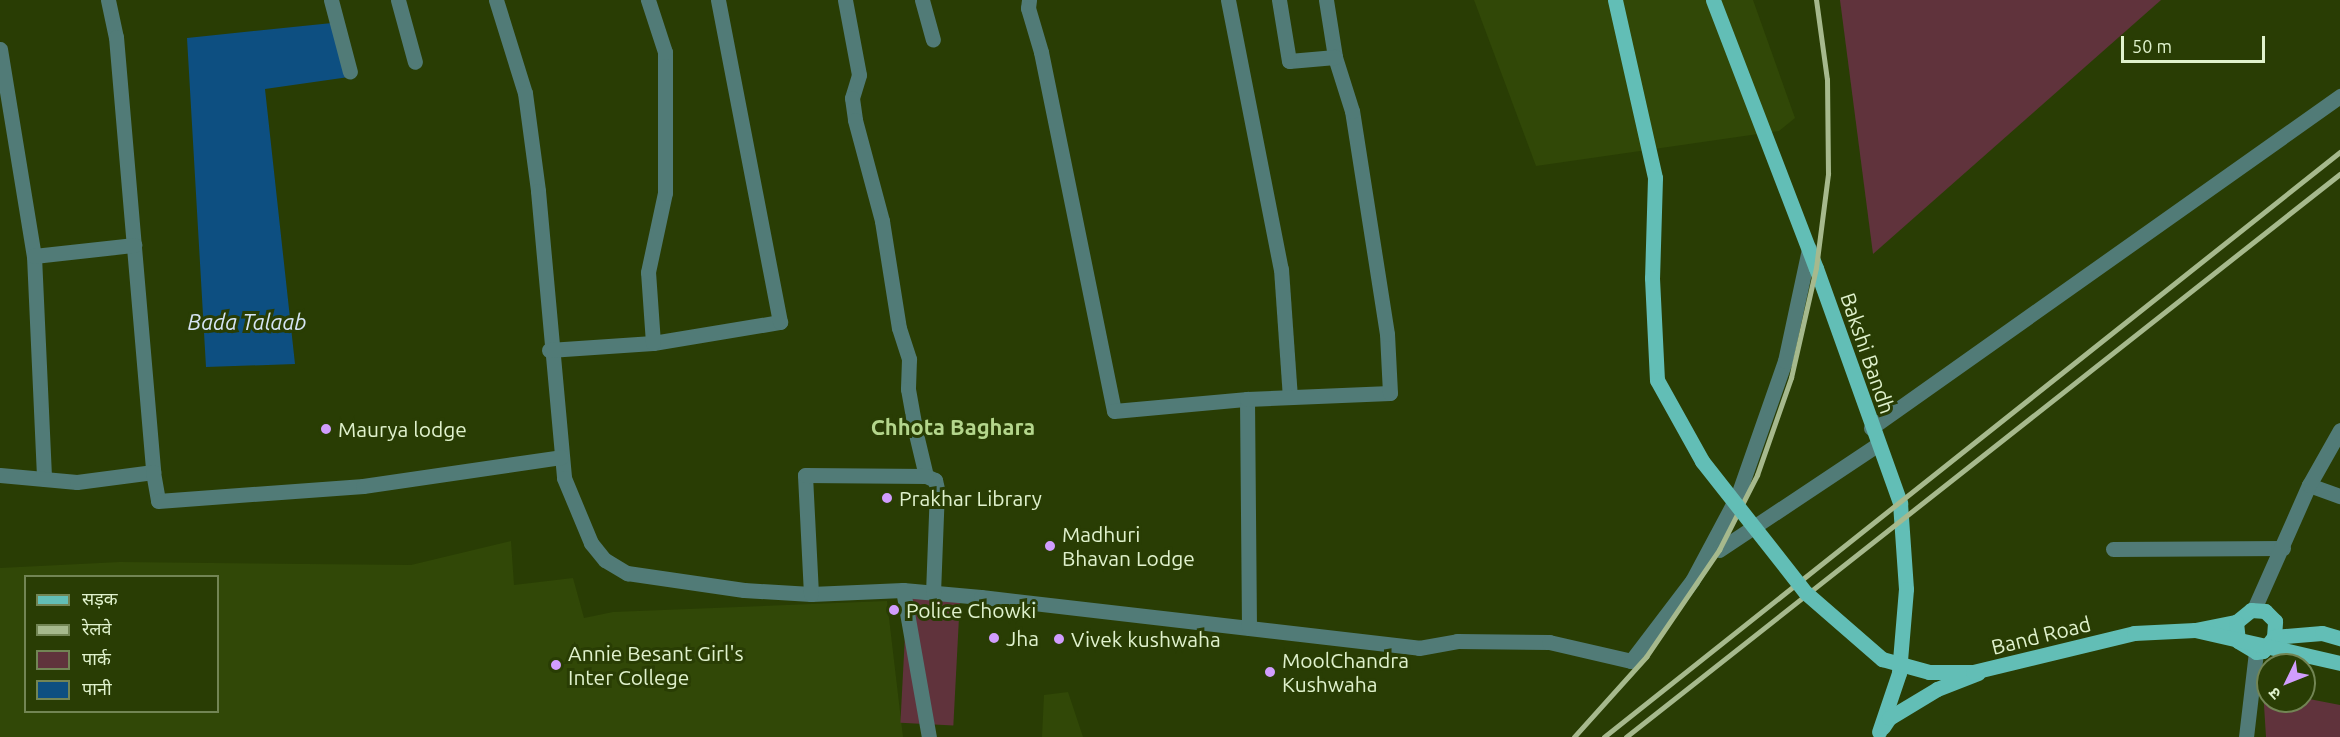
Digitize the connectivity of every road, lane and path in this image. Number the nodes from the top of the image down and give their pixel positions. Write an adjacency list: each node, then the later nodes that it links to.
1 (108, 0): 21 (street)
2 (331, 0): 19 (street)
3 (398, 0): 18 (street)
4 (496, 0): 25 (street)
5 (648, 0): 24 (street)
6 (718, 0): 24 (street)
7 (845, 0): 34 (street)
8 (922, 0): 15 (street)
9 (1029, 0): 27 (street)
10 (1228, 0): 26 (street)
11 (1278, 0): 17 (street)
12 (1326, 0): 17 (street)
13 (1615, 0): 50 (main road, bridge)
14 (1713, 0): 22 (main road, Bakshi Bandh)
15 (933, 40)
16 (0, 49): 23 (street)
17 (1335, 57): 26 (street)
18 (415, 62)
19 (350, 72)
20 (2340, 96): 28 (street)
21 (134, 246): 23 (street); 32 (street)
22 (1809, 249): 28 (main road, Bakshi Bandh); 46 (street)
23 (34, 256): 35 (street)
24 (653, 343): 25 (street)
25 (549, 350): 31 (street)
26 (1290, 397): 27 (street)
27 (1248, 399): 46 (street)
28 (1871, 428): 30 (main road, Bakshi Bandh)
29 (2340, 430): 36 (street)
30 (1877, 445): 40 (street); 51 (main road, Bakshi Bandh)
31 (561, 457): 32 (street); 43 (street)
32 (153, 472): 35 (street)
33 (0, 475): 35 (street)
34 (926, 476): 42 (street); 43 (street)
35 (44, 479)
36 (2309, 484): 37 (street); 38 (street)
37 (2340, 496)
38 (2283, 548): 39 (street); 44 (street)
39 (2113, 549)
40 (1719, 550)
41 (903, 590): 42 (street); 43 (street); 52 (street)
42 (933, 593): 46 (street)
43 (811, 594)
44 (2254, 609): 45 (main road); 47 (main road)
45 (2236, 622): 49 (main road); 51 (main road, Band Road)
46 (1249, 628)
47 (2274, 637): 48 (main road); 49 (main road); 50 (main road)
48 (2340, 638)
49 (2256, 652): 53 (street)
50 (2340, 665)
51 (1878, 734)
52 (929, 737)
53 (2246, 737)

